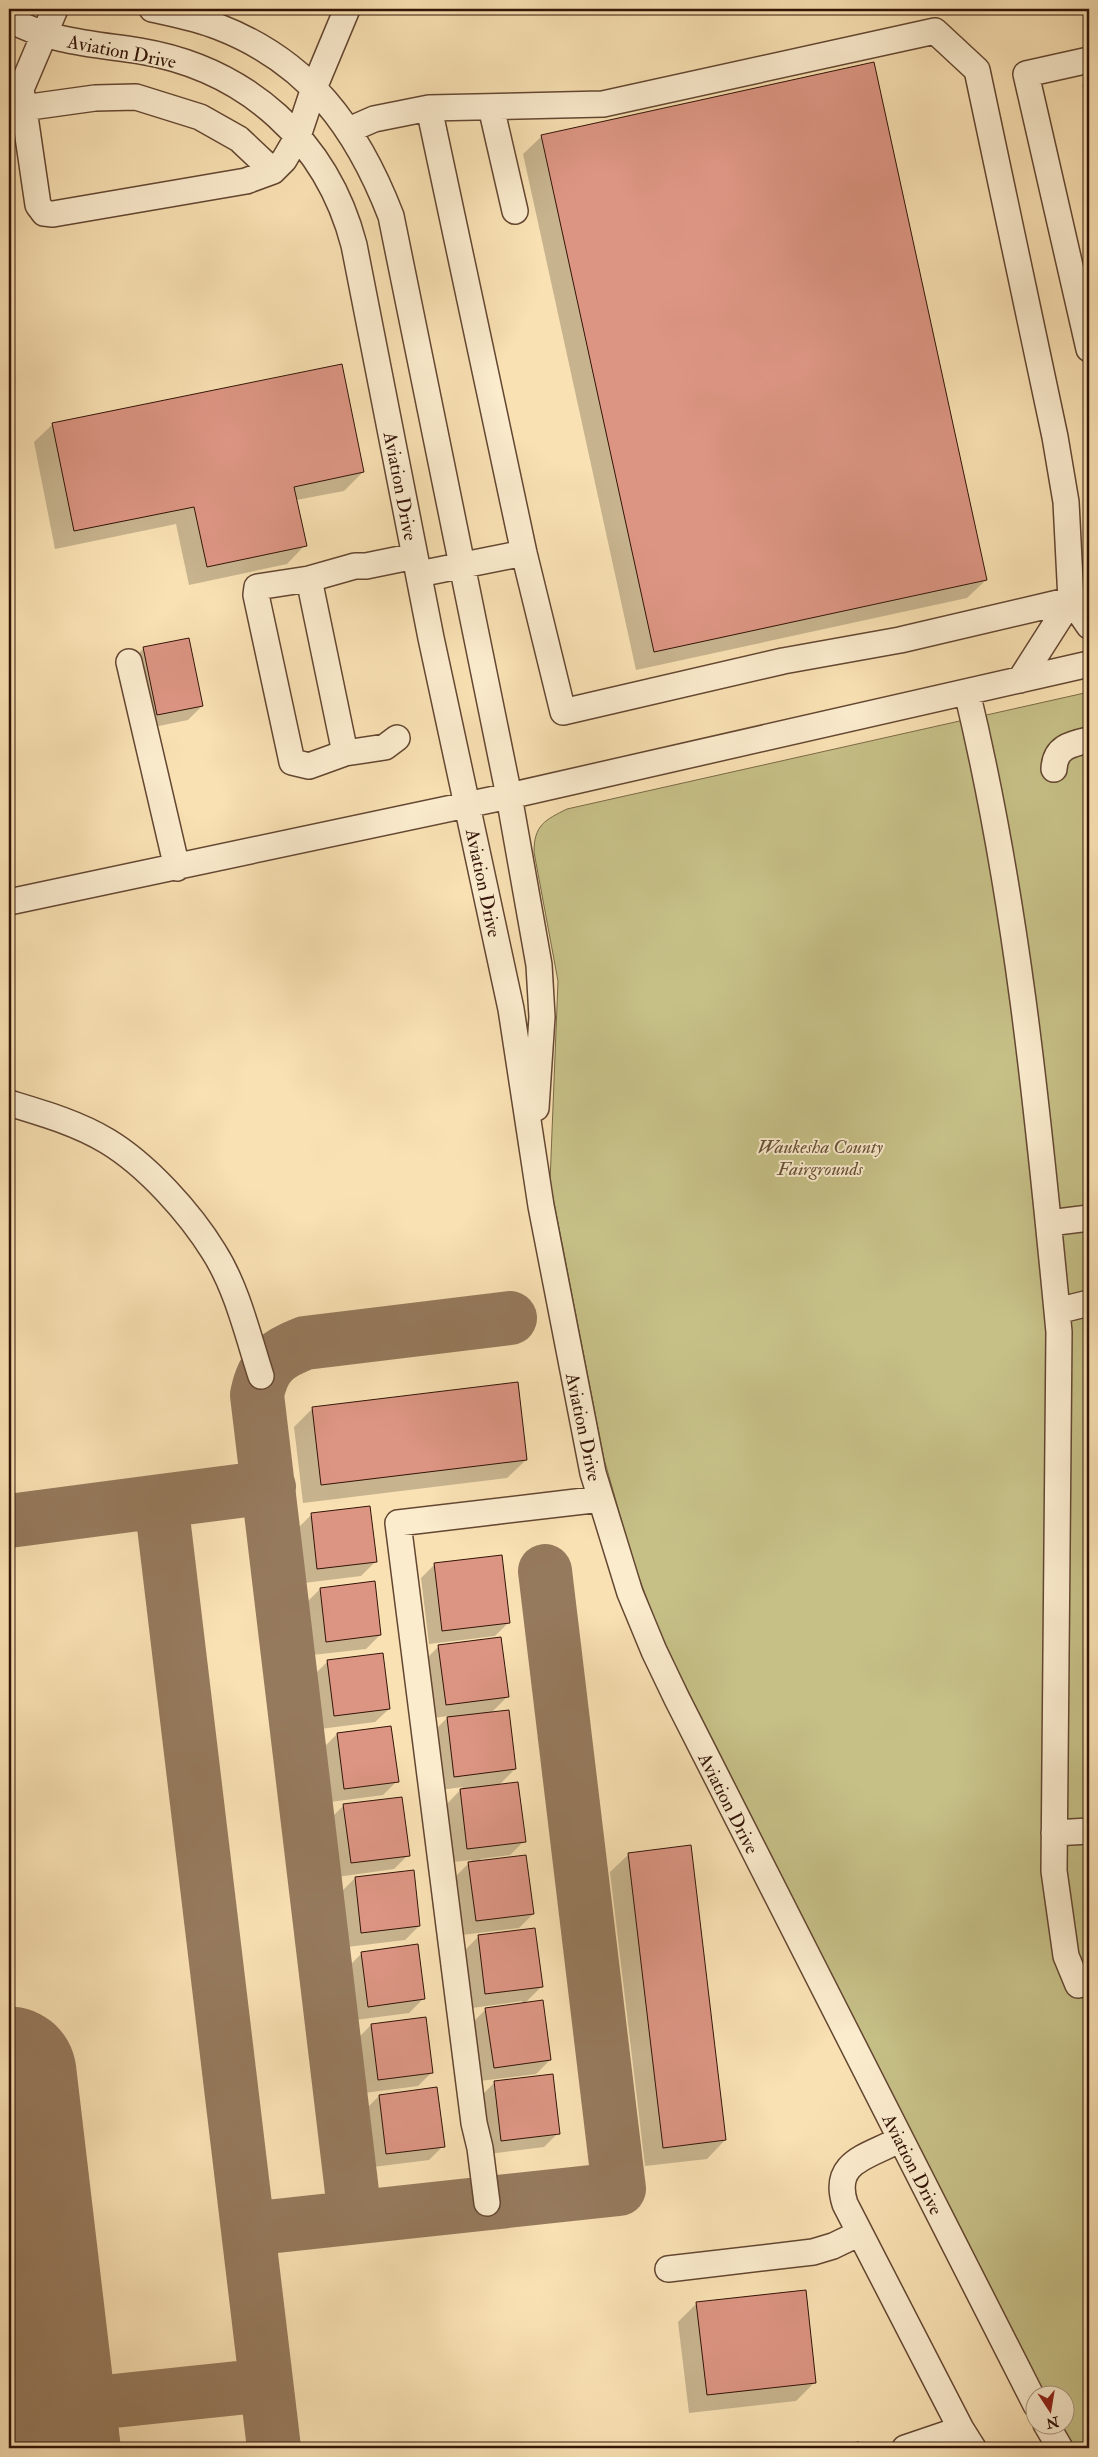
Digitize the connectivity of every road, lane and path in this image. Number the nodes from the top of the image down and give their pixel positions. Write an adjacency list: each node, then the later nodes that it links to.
1 (54, 9): 5 (street)
2 (152, 9): 7 (street, Aviation Drive)
3 (347, 9): 7 (street)
4 (9, 19): 5 (street, Aviation Drive)
5 (44, 34): 9 (street); 12 (street, Aviation Drive)
6 (1089, 60): 15 (street)
7 (314, 88): 11 (street, Aviation Drive); 12 (street)
8 (491, 107): 10 (street); 14 (street); 20 (street)
9 (23, 108): 13 (street); 13 (street)
10 (429, 108): 11 (street); 16 (street)
11 (349, 130): 18 (street, Aviation Drive)
12 (298, 136): 13 (street); 17 (street, Aviation Drive)
13 (273, 171)
14 (515, 211)
15 (1089, 348)
16 (524, 553): 18 (street); 20 (street)
17 (417, 565): 18 (street); 19 (street); 31 (street, Aviation Drive)
18 (461, 566): 30 (street, Aviation Drive)
19 (309, 580): 28 (street); 28 (street)
20 (1071, 600): 21 (street); 24 (street)
21 (1089, 626)
22 (129, 662): 32 (street)
23 (1089, 664): 24 (street)
24 (1020, 680): 25 (street)
25 (967, 692): 30 (street); 37 (street)
26 (397, 738): 28 (street)
27 (1089, 740): 29 (street)
28 (345, 753)
29 (1054, 769)
30 (509, 796): 31 (street); 35 (street, Aviation Drive)
31 (467, 805): 32 (street); 35 (street, Aviation Drive)
32 (177, 868): 33 (street)
33 (9, 902)
34 (9, 1103): 40 (street)
35 (534, 1162): 41 (street, Aviation Drive)
36 (1089, 1218): 37 (street)
37 (1049, 1222): 39 (street)
38 (1089, 1303): 39 (street)
39 (1057, 1310): 43 (street)
40 (261, 1376)
41 (601, 1499): 45 (street, Aviation Drive); 46 (street)
42 (1089, 1831): 43 (street)
43 (1054, 1833): 44 (street)
44 (1089, 1983)
45 (900, 2140): 47 (street); 49 (street, Aviation Drive)
46 (487, 2203)
47 (860, 2233): 48 (street); 51 (street)
48 (668, 2269)
49 (1026, 2386)
50 (1052, 2434): 53 (street)
51 (967, 2439): 52 (street)
52 (905, 2448)
53 (1060, 2448)

